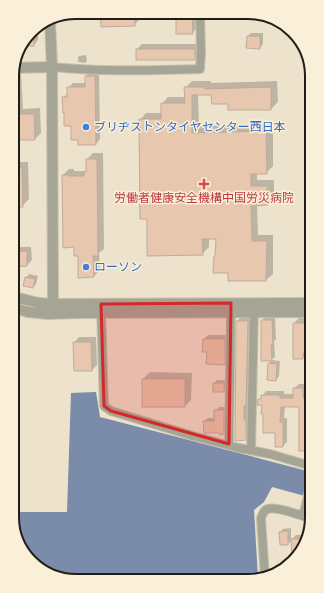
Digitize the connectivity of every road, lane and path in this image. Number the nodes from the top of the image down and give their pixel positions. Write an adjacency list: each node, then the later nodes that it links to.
1 (200, 19): 3 (street)
2 (50, 26): 3 (street)
3 (52, 67): 4 (street); 12 (street)
4 (19, 68)
5 (19, 298): 12 (street)
6 (305, 305): 10 (street)
7 (101, 308): 8 (street); 12 (street); 14 (street)
8 (231, 308): 9 (street); 14 (street)
9 (254, 308): 10 (street); 15 (street)
10 (297, 308): 13 (street)
11 (19, 309): 12 (street)
12 (53, 309)
13 (305, 310)
14 (229, 444): 15 (street)
15 (251, 450): 16 (street)
16 (305, 464)
17 (305, 508): 18 (street)
18 (303, 516): 19 (street)
19 (265, 571)

